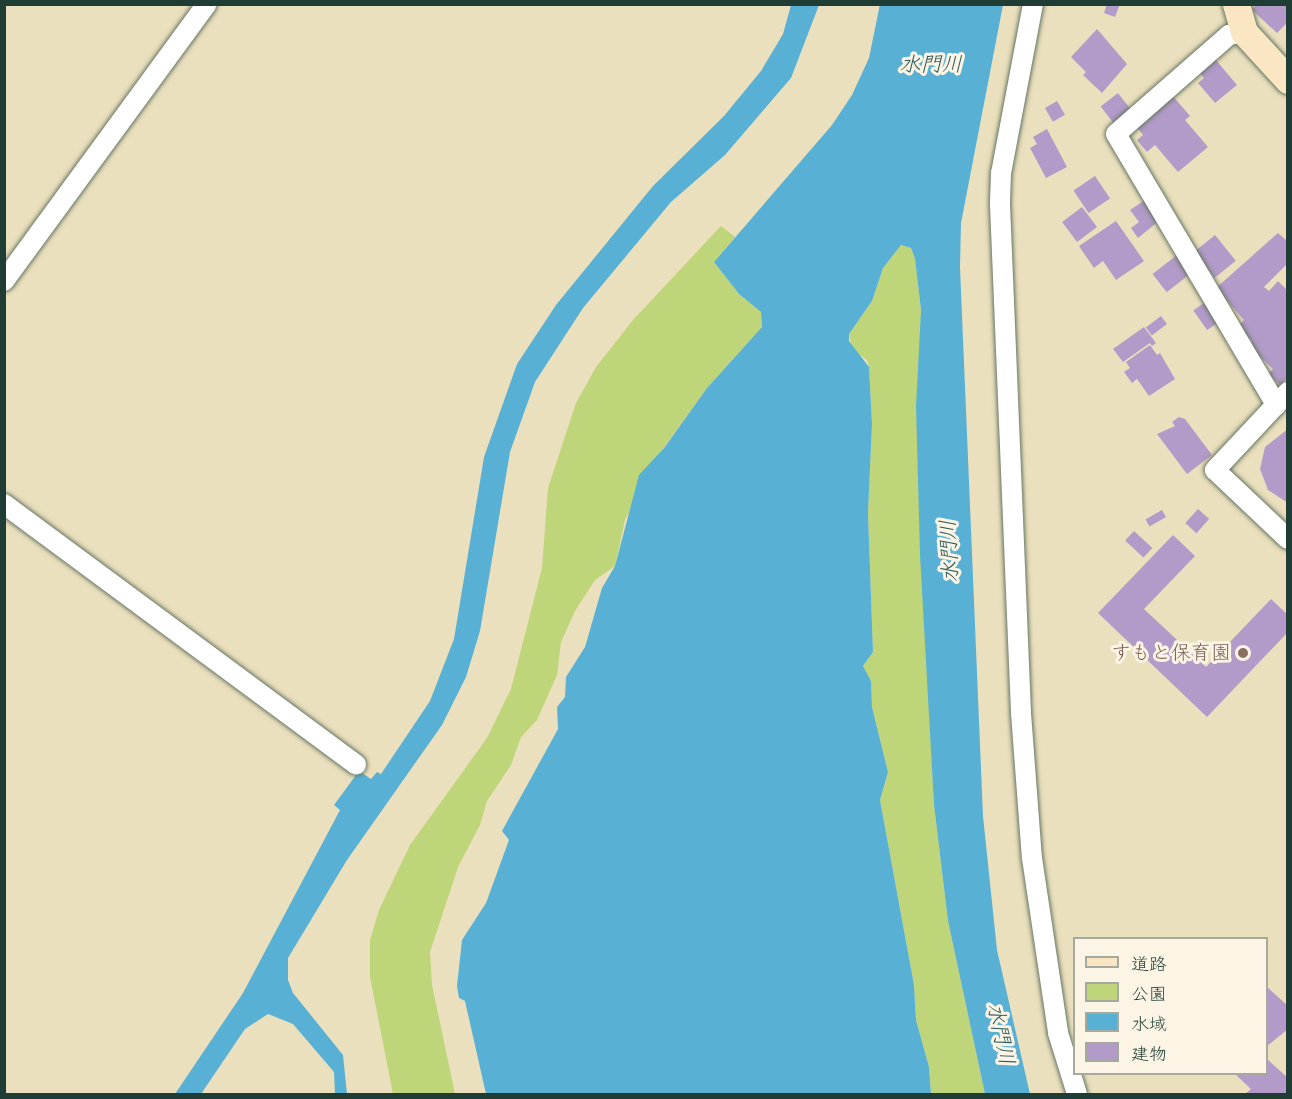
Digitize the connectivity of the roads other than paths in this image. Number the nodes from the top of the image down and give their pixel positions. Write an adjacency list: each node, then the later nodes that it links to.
1 (207, 4): 6 (street)
2 (1033, 4): 11 (street)
3 (1236, 4): 4 (street)
4 (1244, 32): 5 (street); 7 (street)
5 (1287, 81)
6 (4, 281)
7 (1282, 398): 9 (street)
8 (4, 504): 10 (street)
9 (1287, 539)
10 (356, 764)
11 (1077, 1095)

